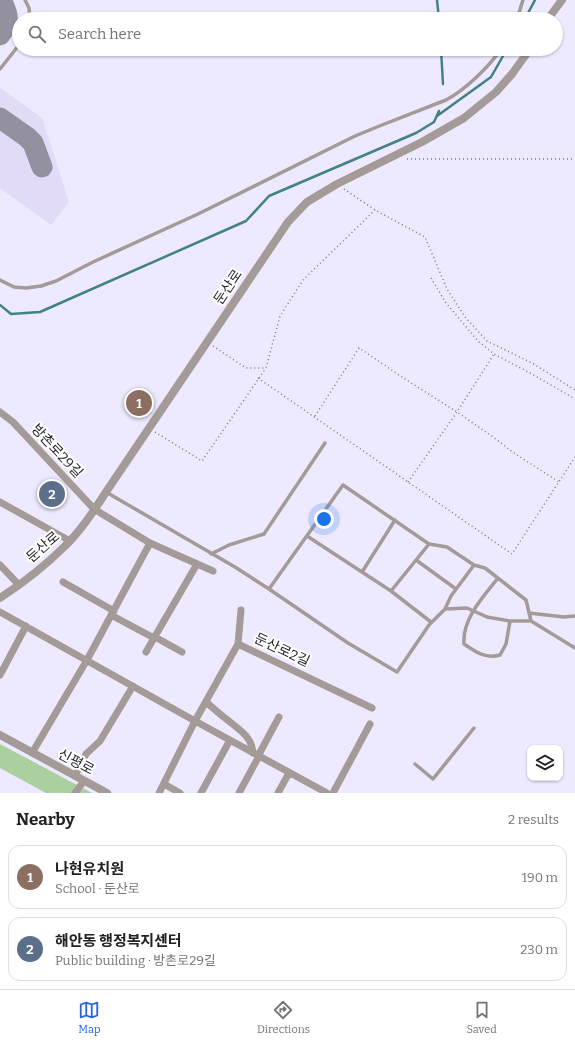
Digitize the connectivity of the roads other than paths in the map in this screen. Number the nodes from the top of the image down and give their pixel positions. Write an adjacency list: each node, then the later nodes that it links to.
1 (25, 0): 4 (lane)
2 (524, 0): 5 (lane)
3 (562, 0): 6 (street)
4 (29, 12)
5 (519, 12)
6 (553, 12)
7 (12, 54): 10 (lane)
8 (495, 56): 11 (lane)
9 (525, 56): 14 (street, 둔산로)
10 (0, 69)
11 (0, 280)
12 (0, 412): 16 (street, 방촌로29길)
13 (325, 443): 22 (lane)
14 (106, 492): 16 (street, 둔산로); 22 (lane)
15 (0, 502): 19 (street)
16 (94, 509): 19 (street, 둔산로); 20 (street, 방촌로29길)
17 (395, 520): 18 (lane); 21 (lane); 28 (lane)
18 (307, 536): 28 (lane); 32 (lane)
19 (70, 541): 31 (street, 둔산로)
20 (150, 543): 24 (street); 40 (street)
21 (429, 544): 23 (lane); 26 (lane)
22 (211, 554): 32 (lane)
23 (416, 560): 33 (lane); 34 (lane)
24 (197, 564): 27 (street); 47 (street)
25 (0, 565): 31 (street)
26 (474, 565): 29 (lane); 33 (lane)
27 (213, 571)
28 (362, 572): 34 (lane)
29 (498, 578): 38 (lane); 41 (lane)
30 (63, 582): 40 (street)
31 (19, 585): 35 (street, 둔산로)
32 (269, 589): 45 (lane)
33 (456, 589): 36 (lane)
34 (391, 591): 45 (lane)
35 (0, 598)
36 (445, 609): 38 (lane); 45 (lane)
37 (242, 610): 48 (street)
38 (473, 611): 44 (lane); 44 (lane)
39 (0, 612): 46 (street)
40 (112, 613): 47 (street); 52 (street)
41 (529, 613): 42 (lane); 43 (lane)
42 (575, 616)
43 (531, 620): 44 (lane); 49 (lane)
44 (510, 621)
45 (431, 622)
46 (26, 626): 52 (street); 53 (street)
47 (154, 637): 50 (street); 51 (street)
48 (238, 644): 55 (street, 둔산로2길); 56 (street, 둔산로2길)
49 (575, 648)
50 (146, 652)
51 (182, 652)
52 (87, 660): 54 (street); 63 (street)
53 (0, 675)
54 (133, 686): 58 (street); 67 (street)
55 (206, 702): 58 (street, 둔산로2길); 64 (street)
56 (372, 708)
57 (279, 717): 64 (street)
58 (195, 721): 62 (street); 69 (street, 둔산로2길)
59 (370, 724): 78 (street)
60 (474, 728): 65 (lane)
61 (0, 736): 63 (street, 신평로)
62 (230, 740): 64 (street); 74 (street)
63 (32, 753): 67 (street, 신평로)
64 (257, 755): 66 (street); 75 (street)
65 (415, 764)
66 (289, 773): 76 (street); 77 (street)
67 (74, 776): 68 (street, 신평로)
68 (84, 781): 70 (street); 71 (street, 신평로)
69 (164, 784): 72 (street); 73 (street)
70 (75, 793)
71 (107, 793)
72 (159, 793)
73 (180, 793)
74 (201, 793)
75 (239, 793)
76 (278, 793)
77 (327, 793)
78 (332, 793)

